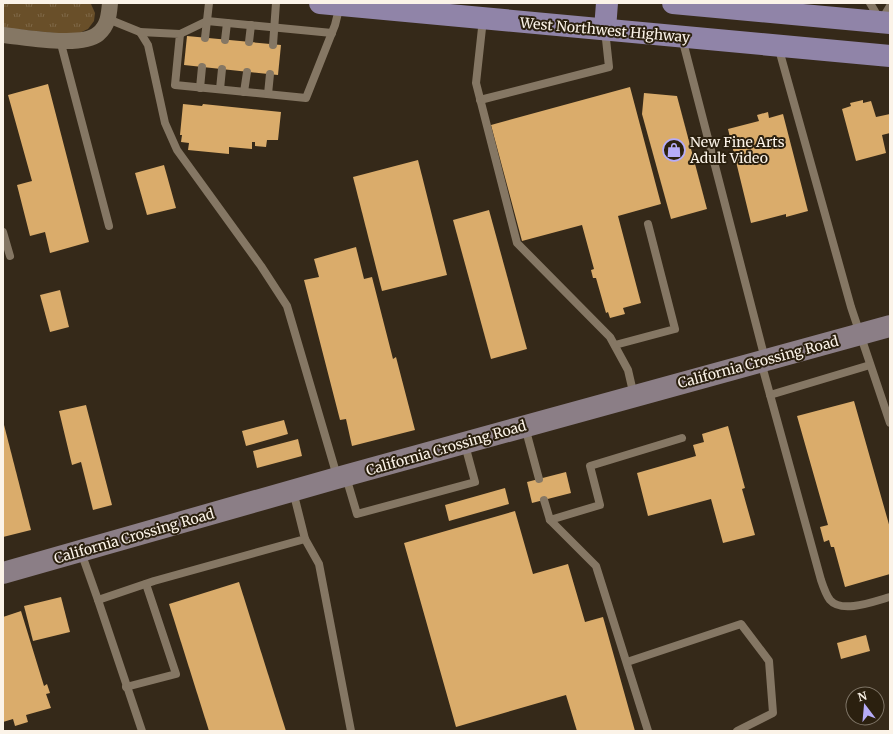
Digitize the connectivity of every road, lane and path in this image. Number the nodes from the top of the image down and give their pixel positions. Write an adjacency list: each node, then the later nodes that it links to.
1 (110, 3): 10 (street)
2 (209, 3): 11 (lane)
3 (276, 3): 14 (lane)
4 (606, 3): 15 (main road)
5 (673, 3): 8 (main road)
6 (870, 3): 8 (lane)
7 (333, 4): 9 (main road, West Northwest Highway); 17 (lane)
8 (887, 17): 27 (main road)
9 (483, 18): 15 (main road, West Northwest Highway); 36 (lane)
10 (108, 19): 16 (lane); 22 (street)
11 (207, 21): 12 (lane); 18 (lane); 21 (lane)
12 (227, 23): 13 (lane); 23 (lane)
13 (251, 25): 14 (lane); 24 (lane)
14 (274, 28): 17 (lane); 25 (lane)
15 (604, 29): 20 (main road, West Northwest Highway); 36 (lane)
16 (140, 32): 18 (lane); 52 (lane)
17 (332, 33): 35 (lane)
18 (180, 34): 32 (lane)
19 (3, 35): 22 (street)
20 (682, 37): 26 (main road, West Northwest Highway); 44 (lane)
21 (205, 38)
22 (60, 40): 38 (lane)
23 (225, 40)
24 (249, 42)
25 (273, 45)
26 (777, 46): 27 (main road, West Northwest Highway); 42 (lane)
27 (885, 56)
28 (202, 67): 32 (lane)
29 (222, 69): 33 (lane)
30 (247, 72): 34 (lane)
31 (270, 74): 35 (lane)
32 (200, 88): 33 (lane)
33 (220, 89): 34 (lane)
34 (244, 92): 35 (lane)
35 (268, 94)
36 (480, 100): 43 (lane)
37 (648, 224): 43 (lane)
38 (109, 226)
39 (3, 232): 40 (lane)
40 (10, 256)
41 (890, 326): 42 (street, California Crossing Road)
42 (859, 334): 44 (street, California Crossing Road); 45 (lane)
43 (615, 345): 47 (lane)
44 (763, 360): 46 (lane); 47 (street, California Crossing Road)
45 (870, 365): 46 (lane); 48 (lane)
46 (770, 395): 61 (lane)
47 (634, 396): 49 (street, California Crossing Road)
48 (890, 423)
49 (525, 426): 51 (street, California Crossing Road); 53 (lane)
50 (682, 438): 56 (lane)
51 (464, 443): 52 (street, California Crossing Road); 52 (lane)
52 (342, 477): 54 (street, California Crossing Road)
53 (539, 478)
54 (292, 491): 57 (lane); 58 (street, California Crossing Road)
55 (544, 500): 56 (lane)
56 (550, 520): 63 (lane)
57 (305, 539): 60 (lane); 66 (lane)
58 (81, 552): 59 (street, California Crossing Road); 62 (lane)
59 (3, 573)
60 (146, 584): 62 (lane); 64 (lane)
61 (890, 597)
62 (98, 600): 64 (lane)
63 (627, 662): 67 (lane); 68 (lane)
64 (126, 687): 65 (lane)
65 (142, 731)
66 (351, 731)
67 (648, 731)
68 (737, 731)

